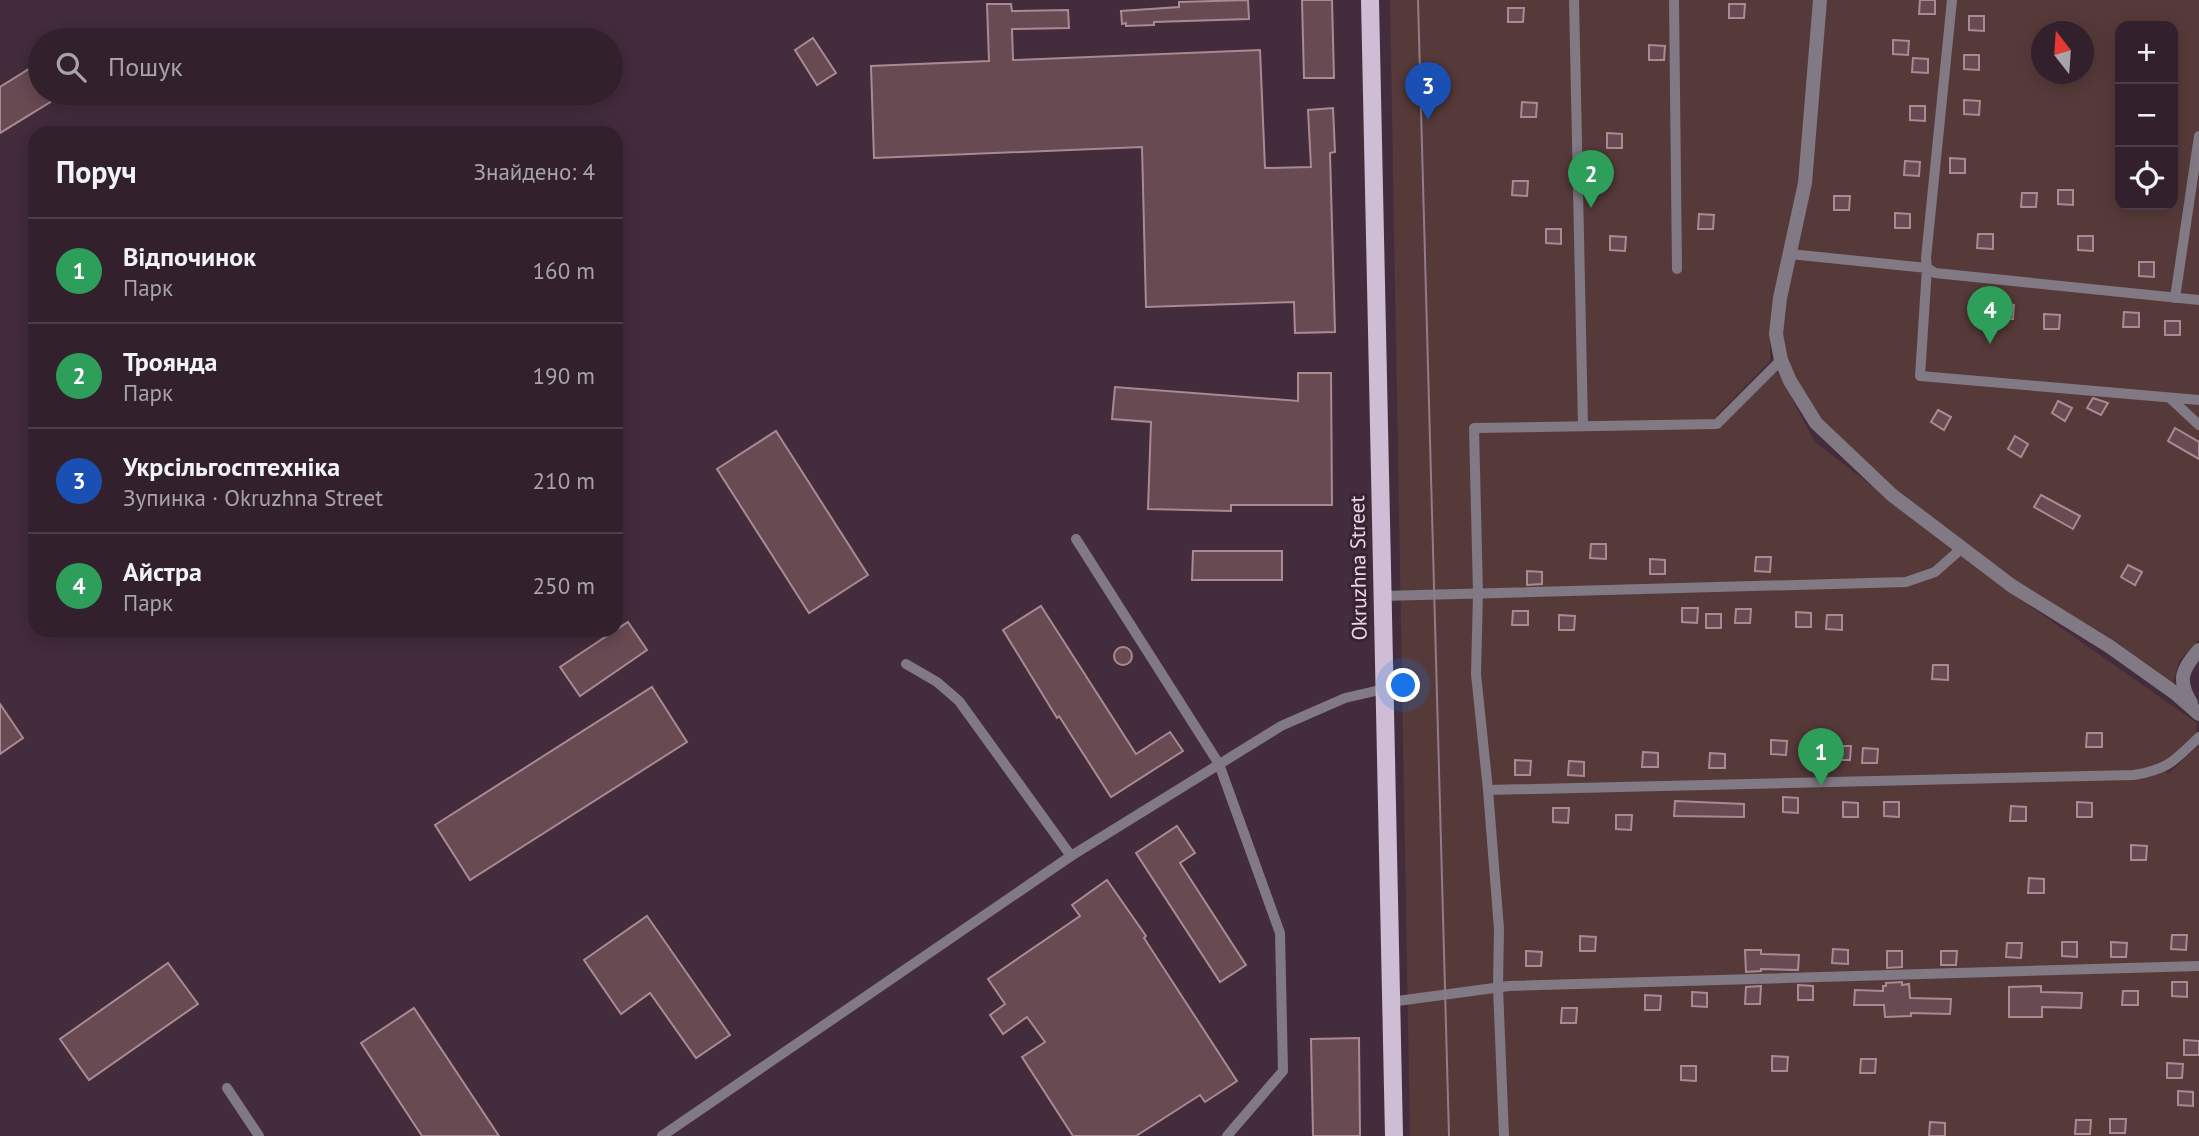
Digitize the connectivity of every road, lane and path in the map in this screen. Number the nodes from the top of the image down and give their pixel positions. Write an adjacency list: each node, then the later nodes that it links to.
1 (1370, 0): 20 (main road, Okruzhna Street)
2 (1574, 0): 16 (lane)
3 (1674, 0): 9 (lane)
4 (1820, 0): 7 (street)
5 (1952, 0): 8 (lane)
6 (2199, 136): 10 (lane)
7 (1790, 254): 8 (lane); 12 (street)
8 (1927, 268): 10 (lane); 13 (lane)
9 (1677, 269)
10 (2175, 298): 11 (lane)
11 (2199, 300)
12 (1782, 360): 16 (lane); 18 (street)
13 (2170, 398): 14 (lane); 15 (lane)
14 (2199, 400)
15 (2199, 425)
16 (1583, 426): 19 (lane)
17 (1076, 540): 26 (lane)
18 (1962, 548): 19 (lane); 24 (street)
19 (1478, 593): 20 (lane); 27 (lane)
20 (1382, 596): 23 (main road, Okruzhna Street)
21 (2199, 650): 24 (street)
22 (906, 664): 28 (lane)
23 (1384, 689): 26 (lane); 31 (main road, Okruzhna Street)
24 (2198, 713)
25 (2199, 737): 27 (lane)
26 (1219, 764): 28 (lane); 35 (lane)
27 (1488, 790): 30 (lane)
28 (1071, 856): 34 (lane)
29 (2199, 966): 30 (lane)
30 (1498, 987): 31 (lane); 37 (lane)
31 (1390, 1002): 36 (main road, Okruzhna Street)
32 (227, 1088): 33 (lane)
33 (259, 1136)
34 (662, 1136)
35 (1227, 1136)
36 (1395, 1136)
37 (1504, 1136)

